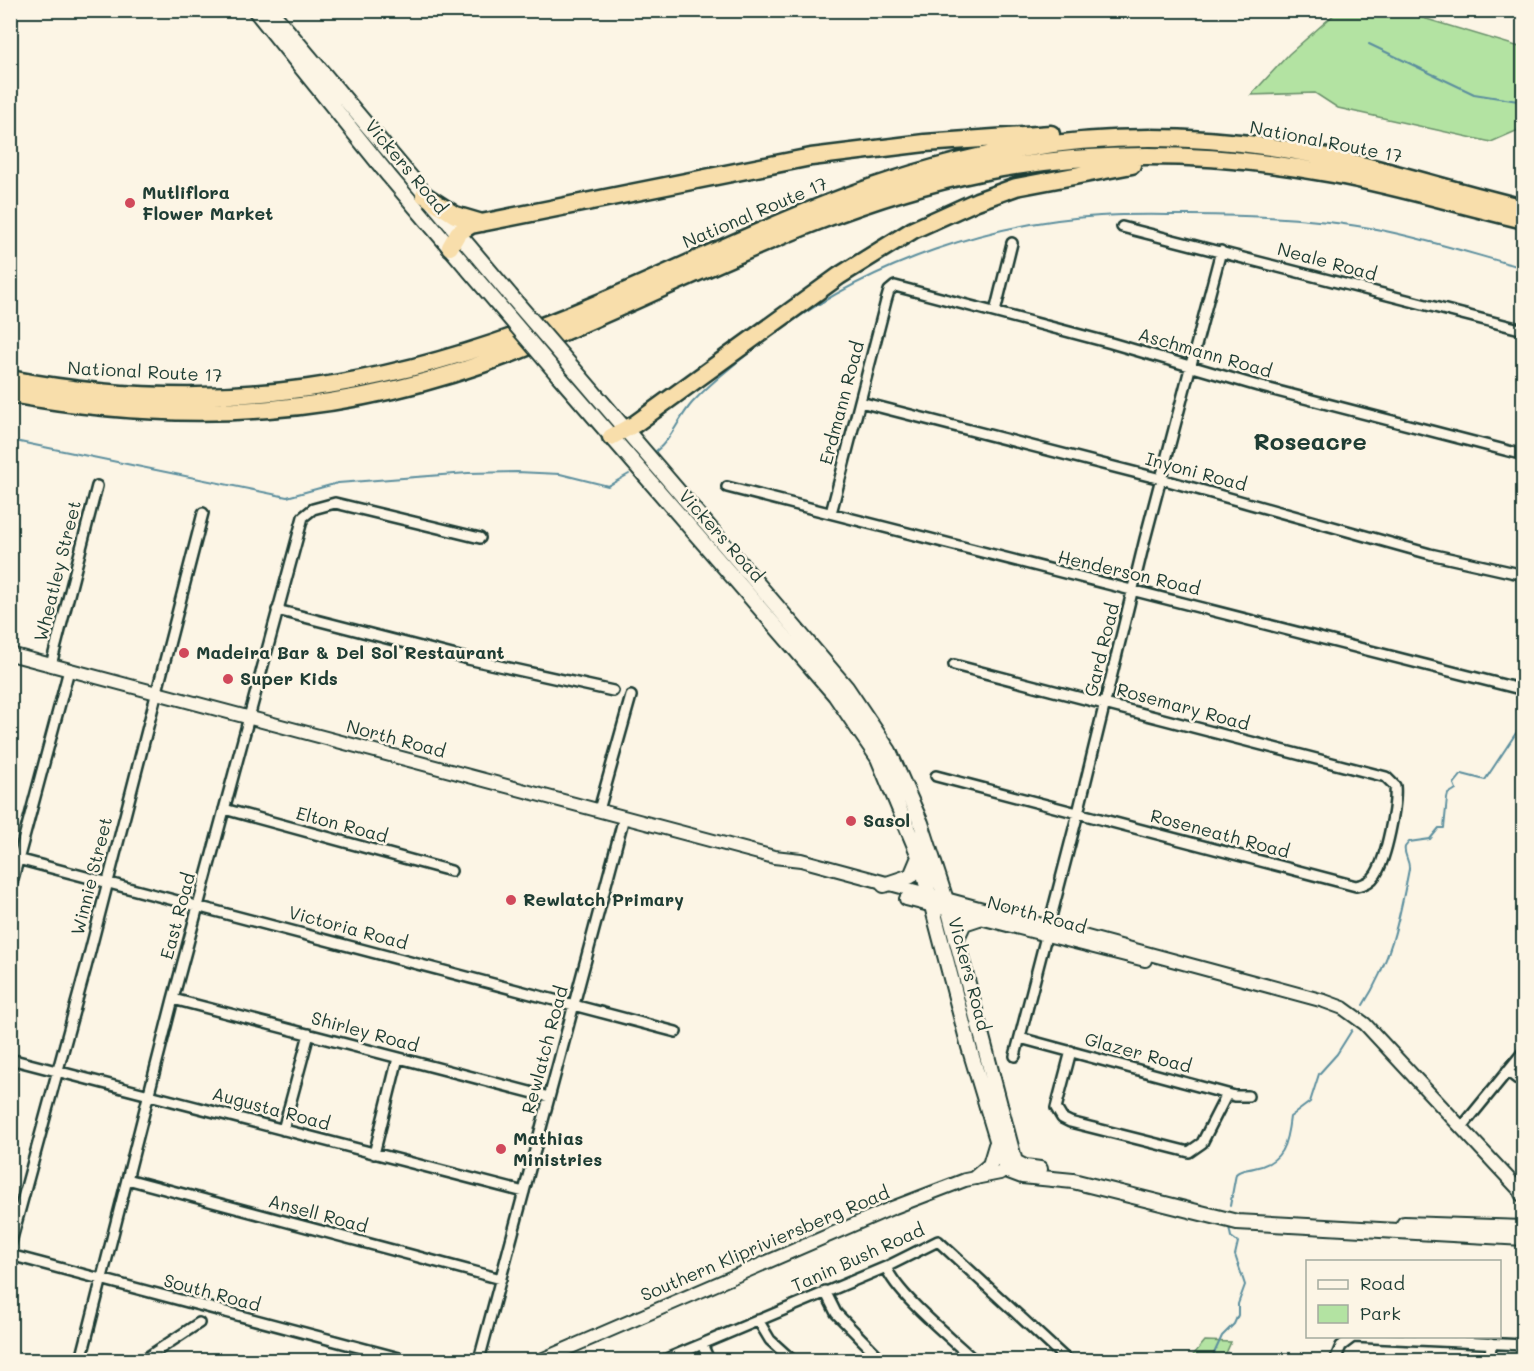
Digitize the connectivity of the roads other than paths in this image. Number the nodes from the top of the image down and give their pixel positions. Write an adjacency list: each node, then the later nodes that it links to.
1 (255, 10): 10 (main road, Vickers Road)
2 (270, 10): 5 (main road, Vickers Road)
3 (1271, 147): 6 (highway, National Route 17); 8 (highway); 17 (highway, National Route 17)
4 (1205, 158): 7 (highway); 18 (highway); 20 (highway)
5 (424, 195): 8 (highway); 10 (main road, Vickers Road)
6 (1524, 208)
7 (1524, 220)
8 (482, 223): 10 (highway)
9 (1122, 227): 12 (street, Neale Road)
10 (454, 240): 20 (main road, Vickers Road, bridge); 20 (main road, Vickers Road, bridge)
11 (1012, 243): 14 (street)
12 (1221, 251): 15 (street, Neale Road); 16 (street, Gard Road)
13 (885, 301): 14 (street, Aschmann Road); 19 (street, Erdmann Road)
14 (996, 312): 16 (street, Aschmann Road)
15 (1524, 330)
16 (1191, 365): 21 (street, Aschmann Road); 22 (street, Gard Road)
17 (10, 379)
18 (10, 394)
19 (860, 402): 22 (street, Inyoni Road); 26 (street, Erdmann Road)
20 (617, 434): 47 (main road, Vickers Road); 55 (main road, Vickers Road)
21 (1524, 455)
22 (1161, 479): 28 (street, Inyoni Road); 29 (street, Gard Road)
23 (97, 486): 32 (street, Wheatley Street)
24 (727, 487): 26 (street, Henderson Road)
25 (203, 513): 37 (street, Winnie Street)
26 (831, 513): 29 (street, Henderson Road)
27 (480, 538): 30 (street, East Road)
28 (1524, 575)
29 (1134, 591): 35 (street, Henderson Road); 39 (street, Gard Road)
30 (277, 610): 36 (street); 40 (street, East Road)
31 (10, 654): 32 (street, North Road)
32 (51, 665): 34 (street, North Road)
33 (954, 665): 39 (street, Rosemary Road)
34 (69, 670): 37 (street, North Road); 49 (street)
35 (1524, 690)
36 (613, 691)
37 (156, 694): 40 (street, North Road); 51 (street, Winnie Street)
38 (631, 696): 44 (street)
39 (1106, 704): 41 (street, Rosemary Road); 45 (street, Gard Road)
40 (249, 719): 43 (street, East Road); 44 (street, North Road)
41 (1370, 772): 45 (street, Roseneath Road)
42 (936, 776): 45 (street, Roseneath Road)
43 (225, 809): 50 (street, Elton Road); 56 (street, East Road)
44 (599, 810): 46 (street, North Road)
45 (1078, 813): 58 (street, Gard Road)
46 (624, 817): 48 (street, North Road); 61 (street, Rewlatch Road)
47 (919, 856): 52 (main road); 54 (main road, Vickers Road)
48 (774, 857): 52 (street, North Road); 54 (street, North Road)
49 (15, 858): 51 (street, Victoria Road); 53 (street)
50 (451, 871)
51 (108, 882): 56 (street, Victoria Road); 70 (street, Winnie Street)
52 (884, 885): 54 (street, North Road)
53 (10, 890)
54 (932, 901): 55 (street, North Road); 79 (main road, Vickers Road)
55 (947, 905): 57 (street, North Road); 58 (street, North Road); 59 (main road, Vickers Road)
56 (198, 906): 60 (street, East Road); 61 (street, Victoria Road)
57 (979, 918): 58 (street, North Road); 59 (main road)
58 (1048, 931): 64 (street, Gard Road); 77 (street, North Road)
59 (956, 940): 81 (main road, Vickers Road)
60 (173, 999): 63 (street, Shirley Road); 73 (street, East Road)
61 (573, 1006): 62 (street, Victoria Road); 76 (street, Rewlatch Road)
62 (676, 1032)
63 (309, 1034): 68 (street, Shirley Road); 78 (street)
64 (1020, 1038): 66 (street, Glazer Road); 67 (street, Gard Road)
65 (1524, 1051): 71 (street)
66 (1071, 1052): 74 (street, Glazer Road); 74 (street)
67 (1015, 1056)
68 (398, 1058): 76 (street, Shirley Road); 80 (street)
69 (10, 1059): 70 (street, Augusta Road)
70 (59, 1071): 73 (street, Augusta Road); 89 (street, Winnie Street)
71 (1507, 1071): 72 (street); 77 (street)
72 (1524, 1084)
73 (148, 1094): 78 (street, Augusta Road); 83 (street, East Road)
74 (1227, 1094): 75 (street, Glazer Road)
75 (1248, 1096)
76 (549, 1097): 84 (street, Rewlatch Road)
77 (1461, 1126): 85 (street, North Road)
78 (283, 1130): 80 (street, Augusta Road)
79 (997, 1143): 81 (main road, Vickers Road); 82 (main road)
80 (374, 1154): 84 (street, Augusta Road)
81 (1011, 1166): 82 (street, Southern Klipriviersberg Road); 87 (main road, Southern Klipriviersberg Road)
82 (976, 1177): 106 (street, Southern Klipriviersberg Road)
83 (127, 1179): 92 (street, Ansell Road); 93 (street, East Road)
84 (524, 1192): 92 (street, Rewlatch Road)
85 (1523, 1195)
86 (1524, 1228): 87 (main road, Southern Klipriviersberg Road)
87 (1420, 1229): 88 (main road, Southern Klipriviersberg Road)
88 (1524, 1238)
89 (10, 1246)
90 (10, 1255): 93 (street, South Road)
91 (886, 1266): 94 (street, Tanin Bush Road); 111 (street); 112 (street, Tanin Bush Road)
92 (501, 1279): 105 (street, Rewlatch Road)
93 (102, 1281): 102 (street, East Road); 104 (street, South Road)
94 (825, 1291): 95 (street, Tanin Bush Road); 110 (street)
95 (758, 1320): 100 (street, Tanin Bush Road); 109 (street)
96 (199, 1323): 103 (street)
97 (1352, 1338): 113 (street)
98 (1376, 1338): 99 (street)
99 (1491, 1343): 101 (street); 114 (street)
100 (702, 1344): 107 (street, Tanin Bush Road); 108 (street)
101 (1524, 1345)
102 (81, 1360)
103 (144, 1360)
104 (407, 1360)
105 (479, 1360)
106 (541, 1360)
107 (664, 1360)
108 (709, 1360)
109 (792, 1360)
110 (882, 1360)
111 (974, 1360)
112 (1067, 1360)
113 (1335, 1360)
114 (1490, 1360)

